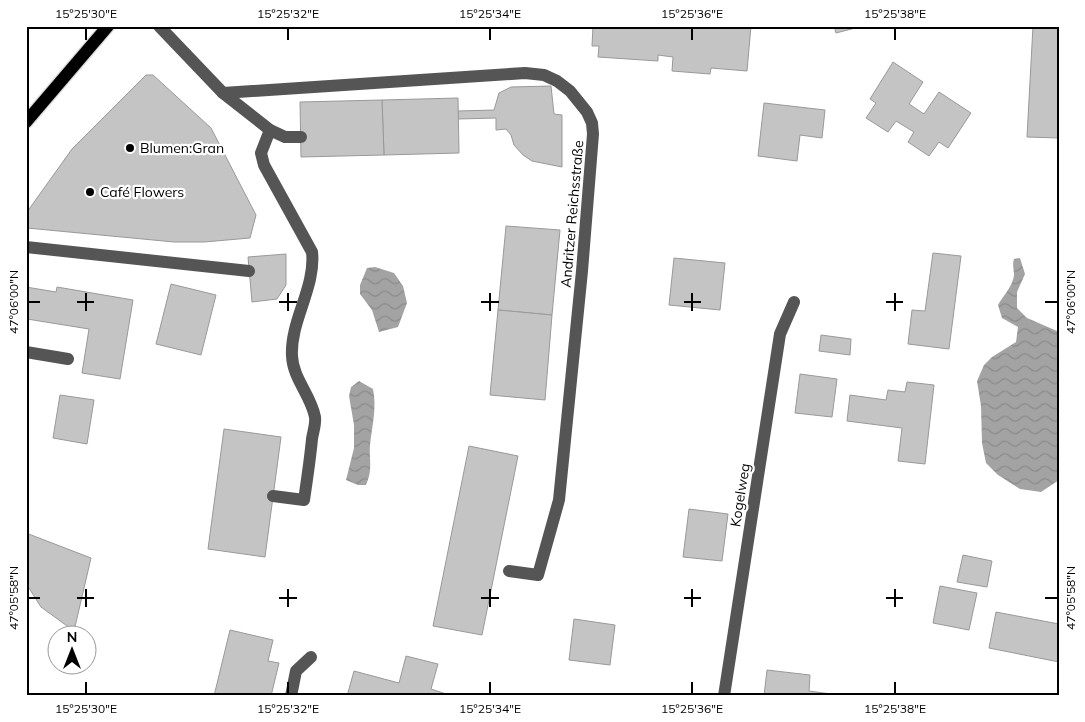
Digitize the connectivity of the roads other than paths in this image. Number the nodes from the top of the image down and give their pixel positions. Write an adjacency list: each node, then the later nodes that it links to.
1 (108, 26): 4 (main road)
2 (159, 26): 3 (street)
3 (223, 93): 5 (street); 13 (street, Andritzer Reichsstraße)
4 (26, 122)
5 (270, 130): 6 (street); 12 (street)
6 (301, 136)
7 (26, 247): 8 (street)
8 (249, 271)
9 (794, 302): 16 (street, Kogelweg)
10 (26, 352): 11 (street)
11 (68, 359)
12 (273, 496)
13 (509, 571)
14 (310, 657): 15 (street)
15 (291, 696)
16 (724, 696)

